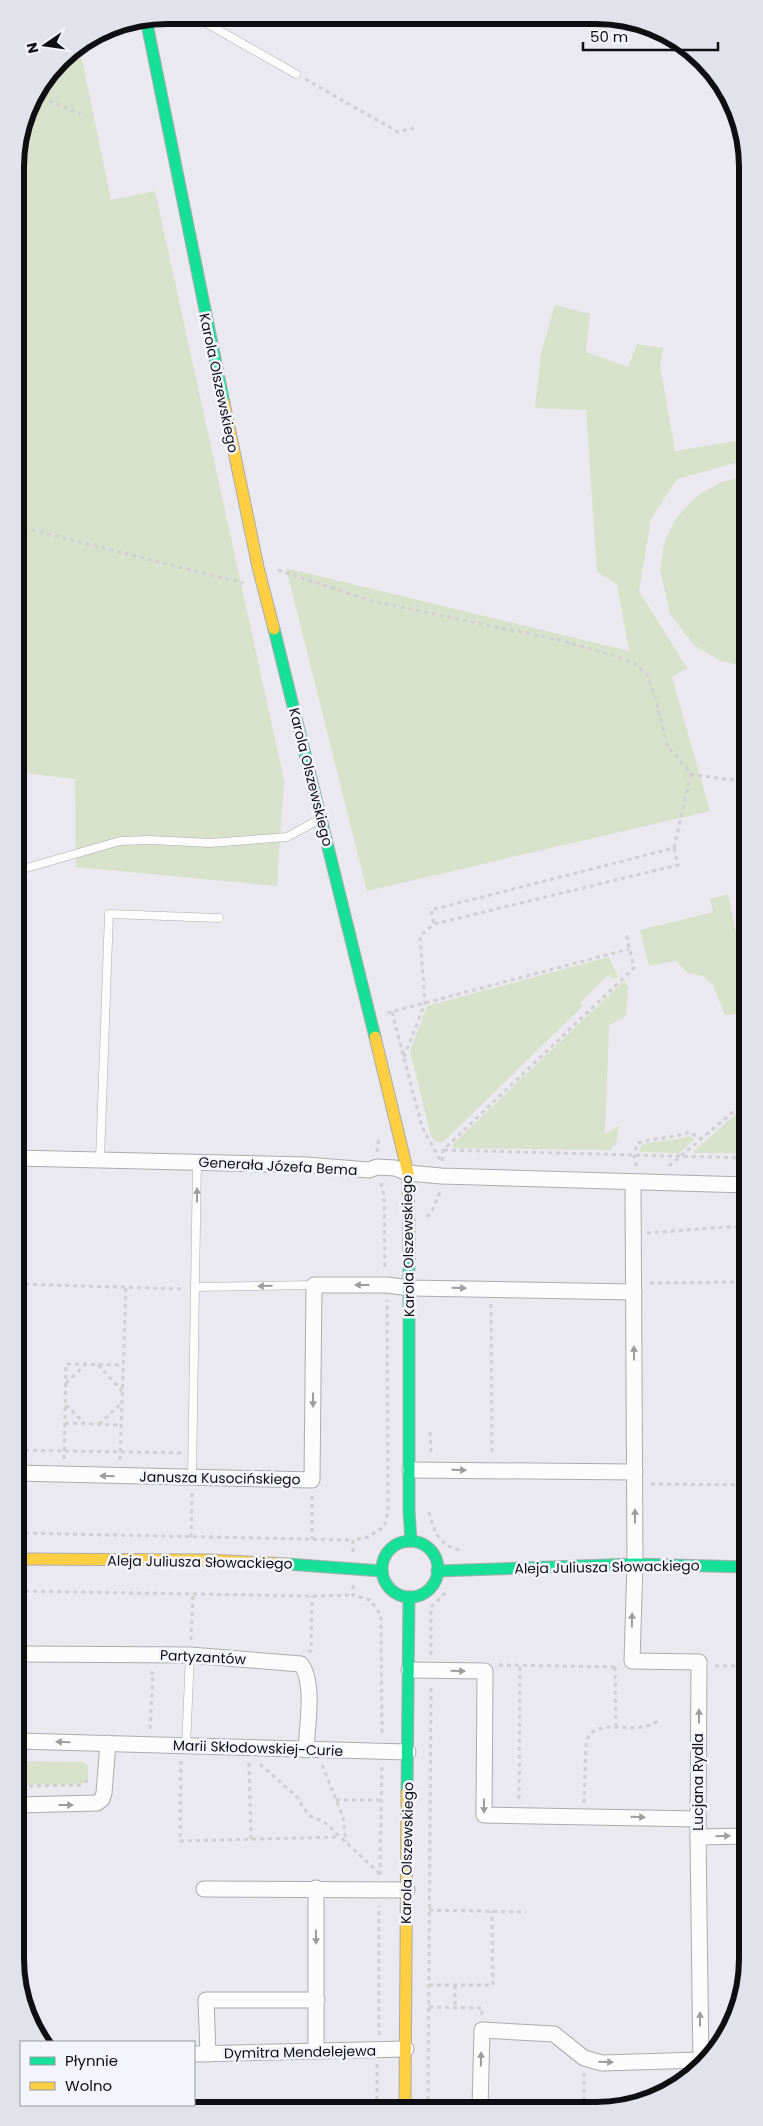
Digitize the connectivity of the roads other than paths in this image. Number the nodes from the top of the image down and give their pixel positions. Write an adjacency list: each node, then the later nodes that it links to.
1 (208, 24): 3 (lane)
2 (147, 25): 4 (street, Karola Olszewskiego)
3 (296, 74)
4 (322, 818): 5 (lane); 10 (street, Karola Olszewskiego)
5 (24, 868)
6 (219, 918): 8 (lane)
7 (24, 1158): 8 (street, Generała Józefa Bema)
8 (100, 1159): 9 (street, Generała Józefa Bema)
9 (197, 1162): 10 (street, Generała Józefa Bema); 14 (lane, one-way to 9)
10 (408, 1173): 11 (street, Generała Józefa Bema); 15 (street, Karola Olszewskiego)
11 (636, 1176): 12 (street, Generała Józefa Bema); 16 (street)
12 (739, 1184)
13 (314, 1285): 14 (lane, one-way to 14); 15 (street, one-way to 13); 19 (street, Janusza Kusocińskiego, one-way to 19)
14 (195, 1288): 19 (lane)
15 (410, 1288): 16 (street, one-way to 16); 17 (street, Karola Olszewskiego)
16 (634, 1288): 20 (street, one-way to 16)
17 (410, 1470): 20 (street, one-way to 20); 21 (street, Karola Olszewskiego)
18 (24, 1474): 19 (street, Janusza Kusocińskiego, one-way to 18)
19 (192, 1478)
20 (635, 1478): 23 (street, one-way to 20)
21 (411, 1541): 25 (street); 26 (street)
22 (24, 1559): 25 (street, Aleja Juliusza Słowackiego)
23 (635, 1564): 24 (street, Aleja Juliusza Słowackiego); 26 (street, Aleja Juliusza Słowackiego); 37 (street, Lucjana Rydla, one-way to 23)
24 (739, 1567)
25 (382, 1570): 27 (street)
26 (437, 1571): 27 (street)
27 (409, 1597): 30 (street, Karola Olszewskiego)
28 (191, 1652): 29 (street, Partyzantów); 33 (street, Partyzantów); 34 (lane)
29 (24, 1654)
30 (409, 1670): 35 (street, Karola Olszewskiego); 37 (street, one-way to 37)
31 (24, 1741): 32 (street, Marii Skłodowskiej-Curie, one-way to 31)
32 (108, 1743): 34 (street, Marii Skłodowskiej-Curie); 36 (street, one-way to 32)
33 (311, 1750): 34 (street, Marii Skłodowskiej-Curie); 35 (street, Marii Skłodowskiej-Curie)
34 (183, 1751)
35 (408, 1752): 42 (street, Karola Olszewskiego)
36 (24, 1805)
37 (698, 1819): 39 (street, Lucjana Rydla)
38 (739, 1836): 39 (street, one-way to 38)
39 (698, 1837): 47 (street, Lucjana Rydla, one-way to 39)
40 (316, 1888): 41 (street); 42 (street); 43 (street, one-way to 43)
41 (204, 1889)
42 (407, 1890): 44 (street, Karola Olszewskiego)
43 (317, 2000): 45 (street); 46 (street)
44 (406, 2049): 45 (street, Dymitra Mendelejewa); 49 (street, Karola Olszewskiego)
45 (316, 2051): 46 (street, Dymitra Mendelejewa)
46 (201, 2054)
47 (704, 2054)
48 (699, 2058): 50 (street, one-way to 48)
49 (405, 2102)
50 (480, 2102)

